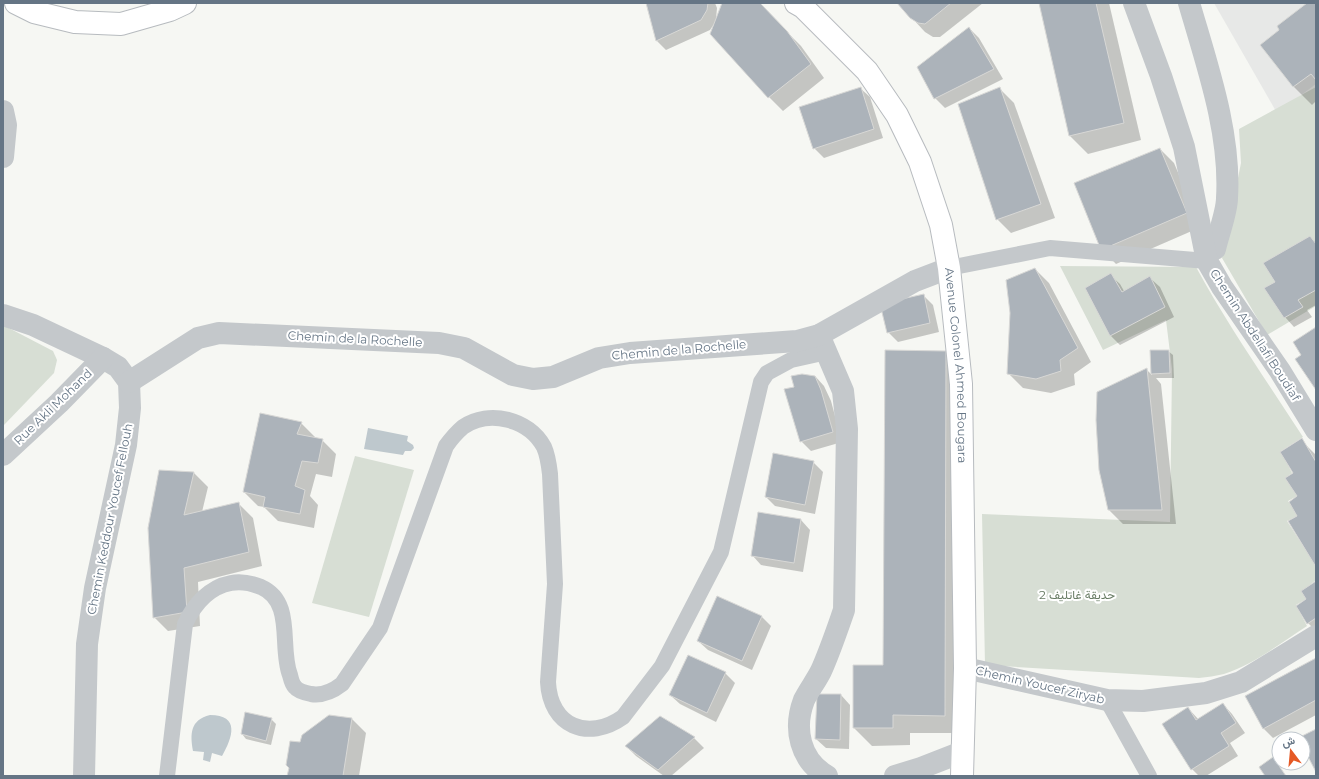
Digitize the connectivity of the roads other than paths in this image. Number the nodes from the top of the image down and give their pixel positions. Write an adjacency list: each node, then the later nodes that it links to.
1 (16, 3): 2 (main road)
2 (185, 3)
3 (796, 3): 9 (main road, Avenue Colonel Ahmed Bougara)
4 (1134, 3): 8 (street, Chemin Abdellafi Boudiaf)
5 (1189, 3): 8 (street)
6 (3, 111): 7 (street)
7 (3, 157)
8 (1211, 255): 9 (lane, Chemin Abdellafi Boudiaf); 14 (street, Chemin Abdellafi Boudiaf)
9 (949, 268): 11 (street, Chemin de la Rochelle); 17 (main road, Avenue Colonel Ahmed Bougara)
10 (3, 315): 12 (street)
11 (823, 343): 13 (street, Chemin de la Rochelle); 21 (lane); 22 (street)
12 (103, 358): 13 (street); 15 (street, Rue Akli Mohand)
13 (129, 382): 20 (street, Chemin Keddour Youcef Fellouh)
14 (1316, 430)
15 (3, 455)
16 (1316, 636): 18 (street, Chemin Youcef Ziryab)
17 (965, 668): 18 (street, Chemin Youcef Ziryab); 19 (main road, Avenue Colonel Ahmed Bougara)
18 (1107, 700): 25 (lane)
19 (962, 752): 23 (street); 24 (main road, Avenue Colonel Ahmed Bougara)
20 (84, 776)
21 (167, 776)
22 (827, 776)
23 (895, 776)
24 (962, 776)
25 (1149, 776)

